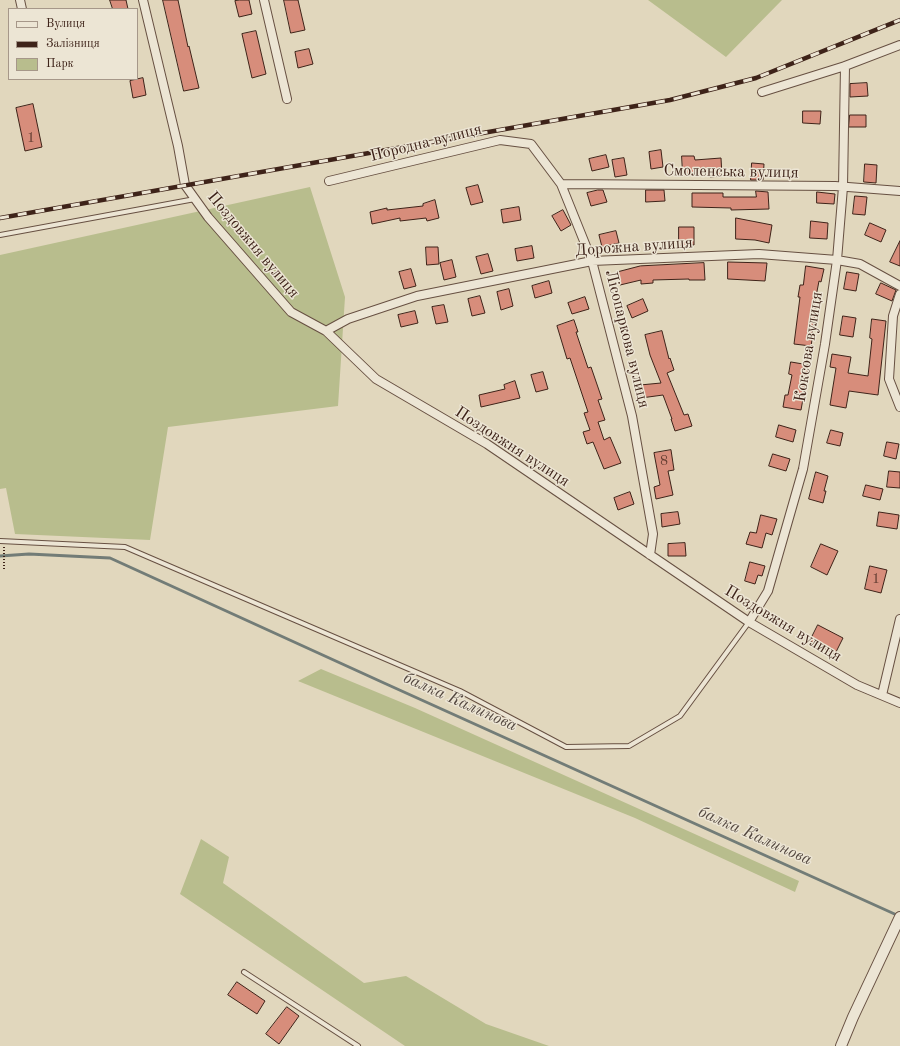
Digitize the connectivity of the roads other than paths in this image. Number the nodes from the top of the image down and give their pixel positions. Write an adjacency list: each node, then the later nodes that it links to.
1 (144, 0): 12 (street, Поздовжня вулиця)
2 (264, 0): 6 (street)
3 (900, 45): 4 (street)
4 (845, 66): 5 (street); 10 (street, Коксова вулиця)
5 (762, 92)
6 (287, 99)
7 (530, 144): 8 (street, Породна вулиця); 9 (street, Лісопаркова вулиця)
8 (329, 181)
9 (561, 184): 10 (street, Смоленська вулиця); 15 (street, Лісопаркова вулиця)
10 (843, 187): 11 (street, Смоленська вулиця); 14 (street, Коксова вулиця)
11 (900, 191)
12 (195, 199): 13 (lane); 18 (street, Поздовжня вулиця)
13 (0, 235)
14 (837, 260): 15 (street, Дорожна вулиця); 16 (street, Дорожна вулиця); 23 (street, Коксова вулиця)
15 (592, 261): 18 (street, Дорожна вулиця); 21 (street, Лісопаркова вулиця)
16 (900, 286)
17 (900, 294): 19 (street)
18 (326, 332): 21 (street, Поздовжня вулиця)
19 (900, 407)
20 (2, 543): 23 (lane)
21 (650, 555): 23 (street, Поздовжня вулиця)
22 (900, 619): 24 (street)
23 (748, 622): 24 (street, Поздовжня вулиця)
24 (882, 695): 25 (street, Поздовжня вулиця)
25 (900, 703)
26 (900, 917): 29 (street)
27 (244, 972): 28 (lane)
28 (358, 1046)
29 (841, 1046)

